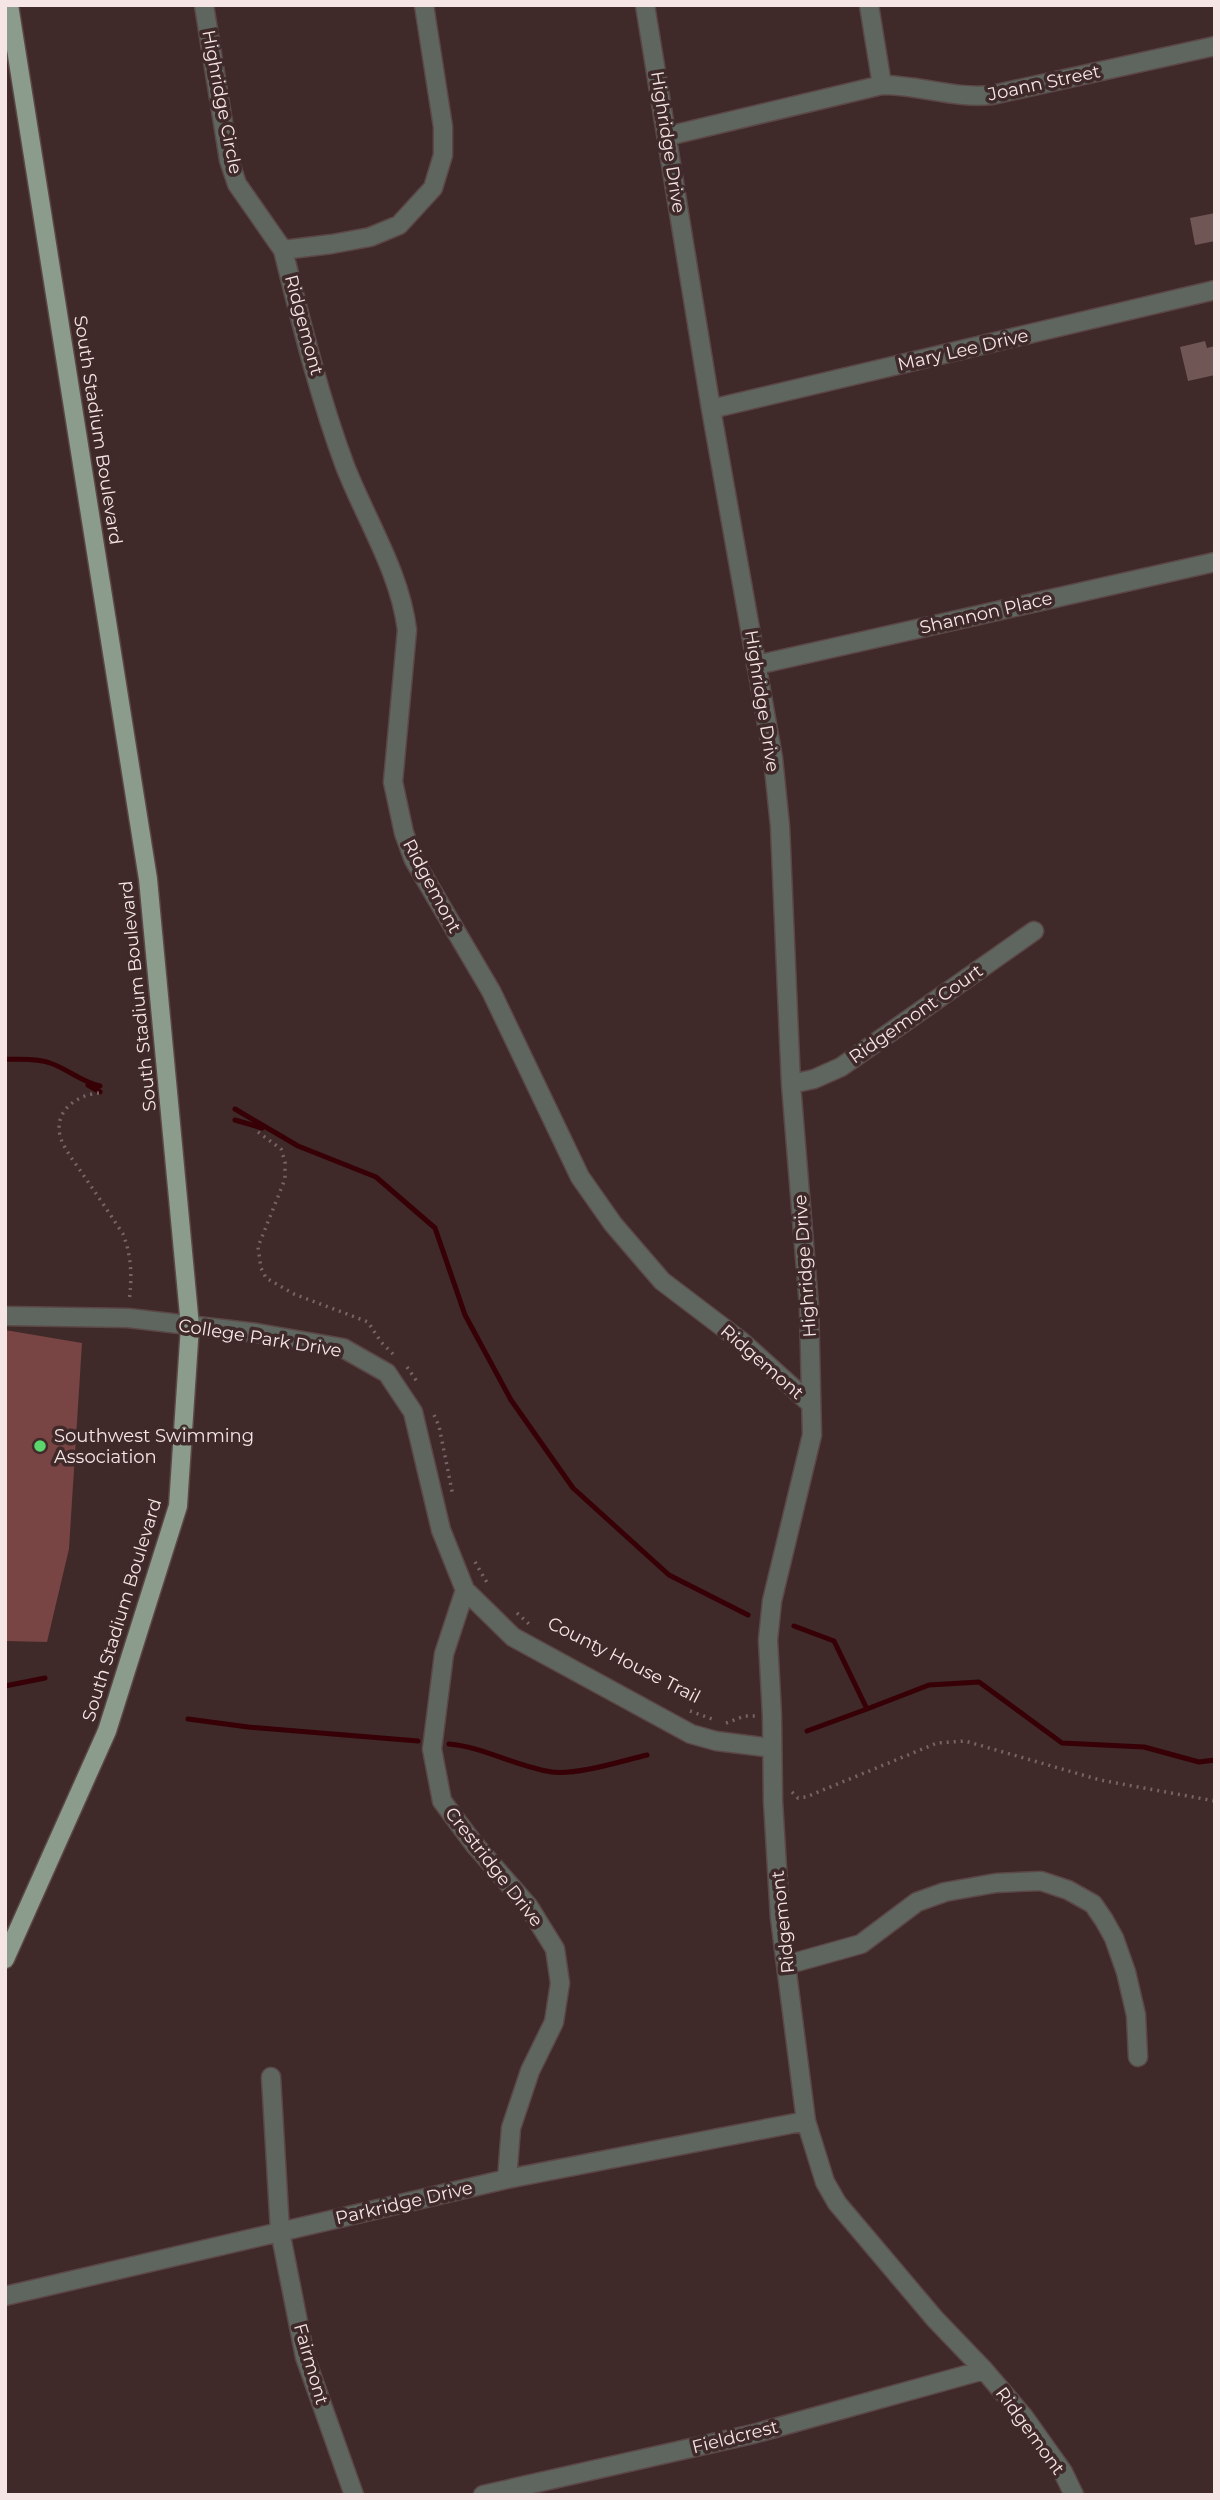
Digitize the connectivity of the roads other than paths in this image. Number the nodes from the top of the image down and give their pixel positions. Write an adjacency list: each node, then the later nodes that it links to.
1 (9, 5): 17 (main road, South Stadium Boulevard)
2 (204, 5): 9 (street, Highridge Circle)
3 (424, 5): 9 (street)
4 (645, 5): 8 (street, Highridge Drive)
5 (869, 5): 7 (street)
6 (1215, 46): 7 (street, Joann Street)
7 (882, 85): 8 (street, Joann Street)
8 (668, 136): 11 (street, Highridge Drive)
9 (283, 250): 18 (street, Ridgemont)
10 (1215, 290): 11 (street, Mary Lee Drive)
11 (711, 409): 13 (street, Highridge Drive)
12 (1215, 562): 13 (street, Shannon Place)
13 (756, 665): 15 (street, Highridge Drive)
14 (1034, 931): 15 (street, Ridgemont Court)
15 (791, 1084): 18 (street, Highridge Drive)
16 (5, 1316): 17 (street, College Park Drive)
17 (190, 1326): 19 (street, College Park Drive); 21 (main road, South Stadium Boulevard)
18 (811, 1404): 20 (street, Ridgemont)
19 (465, 1590): 20 (street, College Park Drive); 26 (street, Crestridge Drive)
20 (772, 1748): 22 (street, Ridgemont)
21 (5, 1959)
22 (786, 1965): 23 (street); 25 (street, Ridgemont)
23 (1138, 2057)
24 (271, 2077): 27 (street, Fairmont)
25 (806, 2121): 26 (street, Parkridge Drive); 29 (street, Ridgemont)
26 (508, 2179): 27 (street, Parkridge Drive)
27 (280, 2231): 28 (street, Parkridge Drive); 30 (street, Fairmont)
28 (5, 2295)
29 (984, 2370): 31 (street, Fieldcrest); 32 (street, Ridgemont)
30 (354, 2495)
31 (484, 2495)
32 (1074, 2495)

